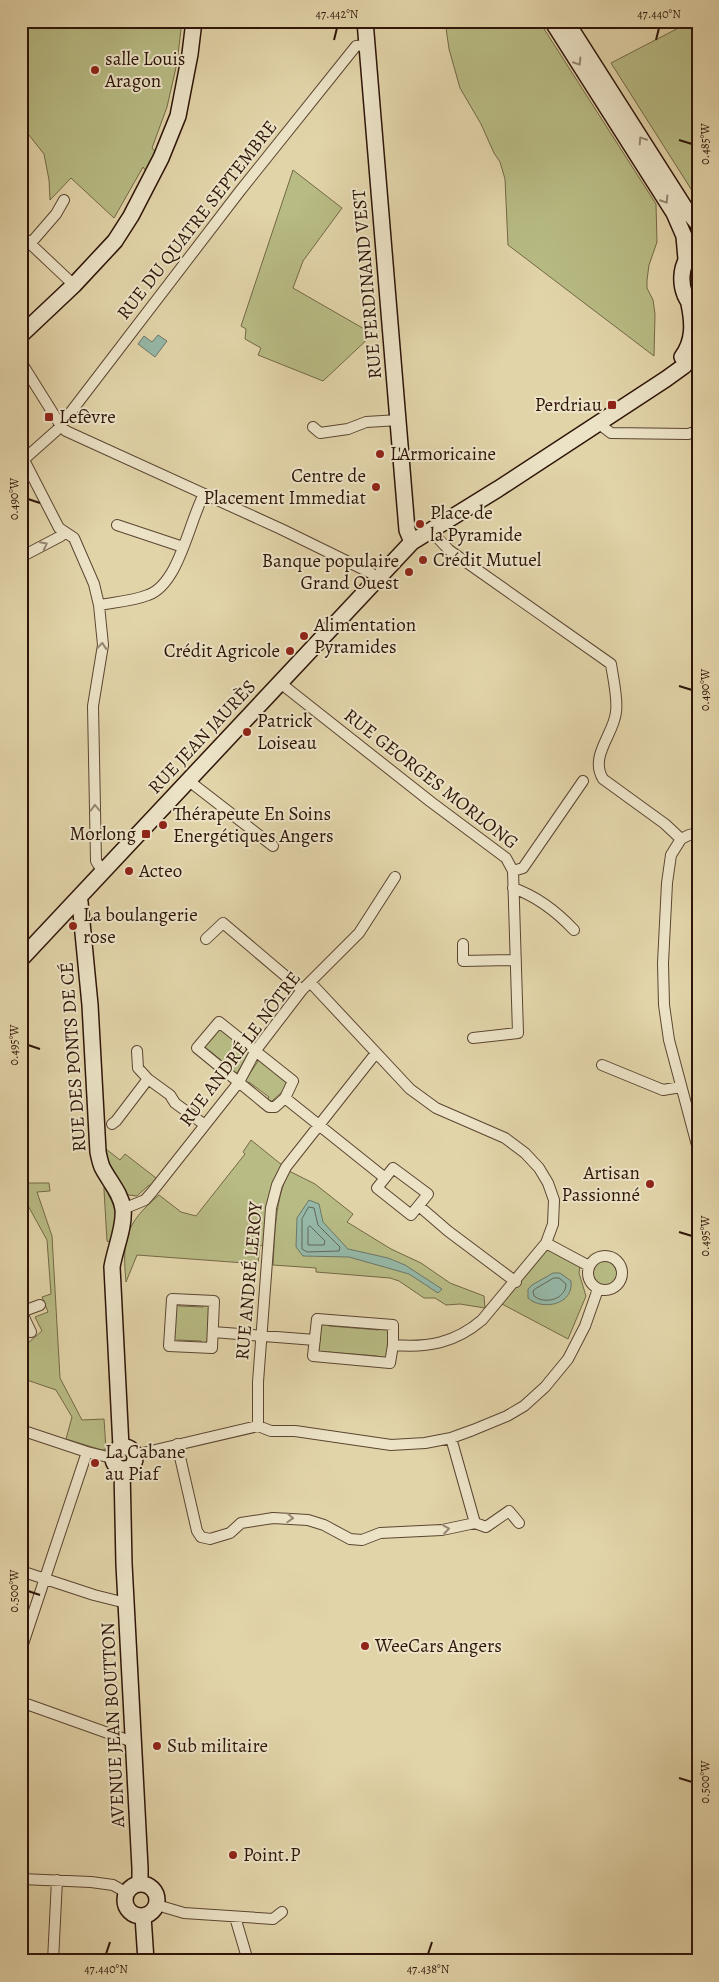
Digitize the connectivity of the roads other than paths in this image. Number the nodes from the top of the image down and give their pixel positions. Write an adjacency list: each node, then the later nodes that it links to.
1 (194, 21): 12 (street)
2 (365, 21): 5 (street, RUE FERDINAND VEST)
3 (552, 21): 11 (street, one-way to 11)
4 (566, 21): 7 (street, one-way to 4)
5 (367, 44): 18 (street, RUE FERDINAND VEST); 20 (street, RUE DU QUATRE SEPTEMBRE)
6 (64, 200): 9 (street)
7 (698, 224)
8 (21, 235): 9 (street)
9 (30, 244): 12 (street)
10 (698, 246): 11 (street)
11 (686, 259): 13 (street)
12 (74, 285): 14 (street)
13 (693, 309): 17 (street)
14 (21, 335)
15 (698, 347): 17 (street)
16 (21, 362): 20 (street)
17 (666, 379): 19 (street)
18 (399, 420): 21 (street); 28 (street, RUE FERDINAND VEST)
19 (598, 423): 22 (street); 27 (street)
20 (61, 426): 23 (street, RUE DU QUATRE SEPTEMBRE); 24 (street)
21 (313, 427)
22 (698, 431)
23 (22, 461): 26 (street)
24 (204, 494): 29 (street); 31 (street)
25 (117, 525): 29 (street)
26 (64, 532): 30 (street, one-way to 26); 32 (street)
27 (432, 532): 28 (street); 37 (street)
28 (412, 542): 31 (street, RUE JEAN JAURÈS)
29 (183, 547): 32 (street)
30 (21, 557)
31 (378, 578): 33 (street, RUE JEAN JAURÈS)
32 (99, 605): 40 (street, one-way to 32)
33 (280, 682): 34 (street, RUE JEAN JAURÈS); 39 (street, RUE GEORGES MORLONG)
34 (189, 781): 38 (street); 40 (street, RUE JEAN JAURÈS)
35 (583, 781): 39 (street)
36 (698, 833): 37 (street)
37 (680, 839): 57 (street)
38 (272, 846)
39 (513, 871): 42 (street, RUE GEORGES MORLONG)
40 (102, 872): 43 (street, RUE JEAN JAURÈS)
41 (395, 877): 49 (street, RUE ANDRÉ LE NÔTRE)
42 (514, 888): 44 (street); 48 (street, RUE GEORGES MORLONG)
43 (78, 899): 47 (street, RUE JEAN JAURÈS); 65 (street, RUE DES PONTS DE CÉ)
44 (574, 930)
45 (206, 939): 49 (street)
46 (463, 944): 48 (street)
47 (21, 959)
48 (516, 960): 50 (street, RUE GEORGES MORLONG)
49 (306, 986): 51 (street, RUE ANDRÉ LE NÔTRE); 53 (street)
50 (474, 1038)
51 (256, 1050): 56 (street, RUE ANDRÉ LE NÔTRE); 56 (street); 58 (street)
52 (137, 1051): 55 (street)
53 (376, 1053): 61 (street, RUE ANDRÉ LEROY); 66 (street)
54 (602, 1065): 57 (street)
55 (148, 1079): 59 (street); 60 (street)
56 (239, 1082): 58 (street); 60 (street, RUE ANDRÉ LE NÔTRE)
57 (681, 1087): 62 (street)
58 (285, 1098): 61 (street)
59 (112, 1124)
60 (205, 1125): 65 (street, RUE ANDRÉ LE NÔTRE)
61 (320, 1126): 63 (street); 74 (street, RUE ANDRÉ LEROY)
62 (698, 1148)
63 (385, 1178): 64 (street); 64 (street)
64 (419, 1206): 68 (street)
65 (123, 1208): 82 (street)
66 (546, 1243): 67 (street); 68 (street)
67 (589, 1266): 69 (street); 69 (street)
68 (516, 1282): 76 (street)
69 (598, 1289): 79 (street)
70 (40, 1305): 71 (street)
71 (22, 1312): 72 (street)
72 (31, 1332)
73 (213, 1332): 73 (street); 74 (street)
74 (261, 1334): 75 (street); 77 (street, RUE ANDRÉ LEROY)
75 (315, 1340): 76 (street); 76 (street)
76 (393, 1345)
77 (258, 1426): 79 (street); 80 (street)
78 (21, 1430): 81 (street)
79 (451, 1438): 83 (street)
80 (177, 1444): 82 (street); 83 (street, one-way to 83)
81 (87, 1452): 82 (street); 86 (street)
82 (123, 1457): 87 (street, AVENUE JEAN BOUTTON)
83 (475, 1523): 84 (street)
84 (519, 1523)
85 (21, 1571): 86 (street)
86 (44, 1579): 87 (street); 88 (street)
87 (126, 1604): 90 (street, AVENUE JEAN BOUTTON)
88 (21, 1650)
89 (21, 1702): 90 (street)
90 (133, 1742): 93 (street, AVENUE JEAN BOUTTON)
91 (21, 1879): 92 (street)
92 (57, 1880): 94 (street); 99 (street)
93 (140, 1884): 94 (street); 95 (street)
94 (127, 1893): 97 (street)
95 (157, 1906): 97 (street); 98 (street)
96 (282, 1912): 98 (street)
97 (143, 1916): 100 (street)
98 (235, 1917): 101 (street)
99 (53, 1961)
100 (146, 1961)
101 (248, 1961)

